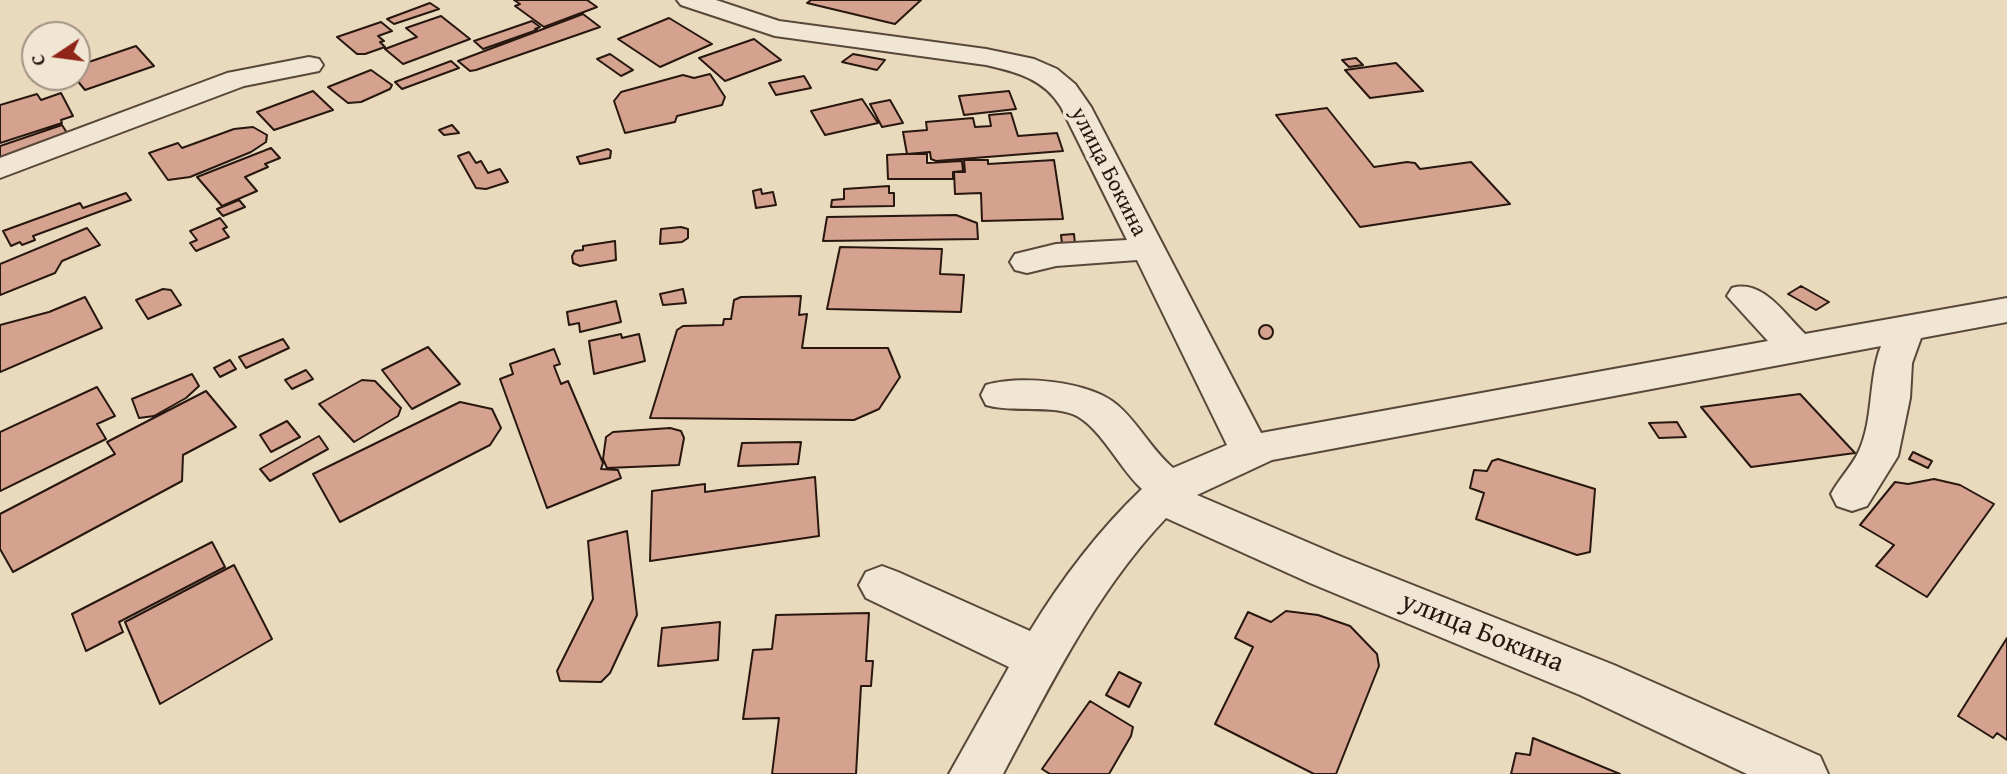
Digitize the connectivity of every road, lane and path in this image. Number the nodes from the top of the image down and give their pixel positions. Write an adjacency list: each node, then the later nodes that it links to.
1 (690, 0): 4 (street, улица Бокина)
2 (309, 65): 3 (street)
3 (0, 169)
4 (1148, 249): 5 (street); 11 (street, улица Бокина)
5 (1027, 262)
6 (1745, 296): 9 (street)
7 (2007, 310): 8 (street)
8 (1906, 329): 9 (street); 13 (street)
9 (1798, 349): 11 (street)
10 (1000, 395): 12 (street, улица Бокина)
11 (1251, 452): 12 (street)
12 (1165, 494): 15 (street); 17 (street, улица Бокина)
13 (1852, 494)
14 (882, 585): 15 (street)
15 (1041, 659): 16 (street)
16 (975, 774)
17 (1802, 774)

